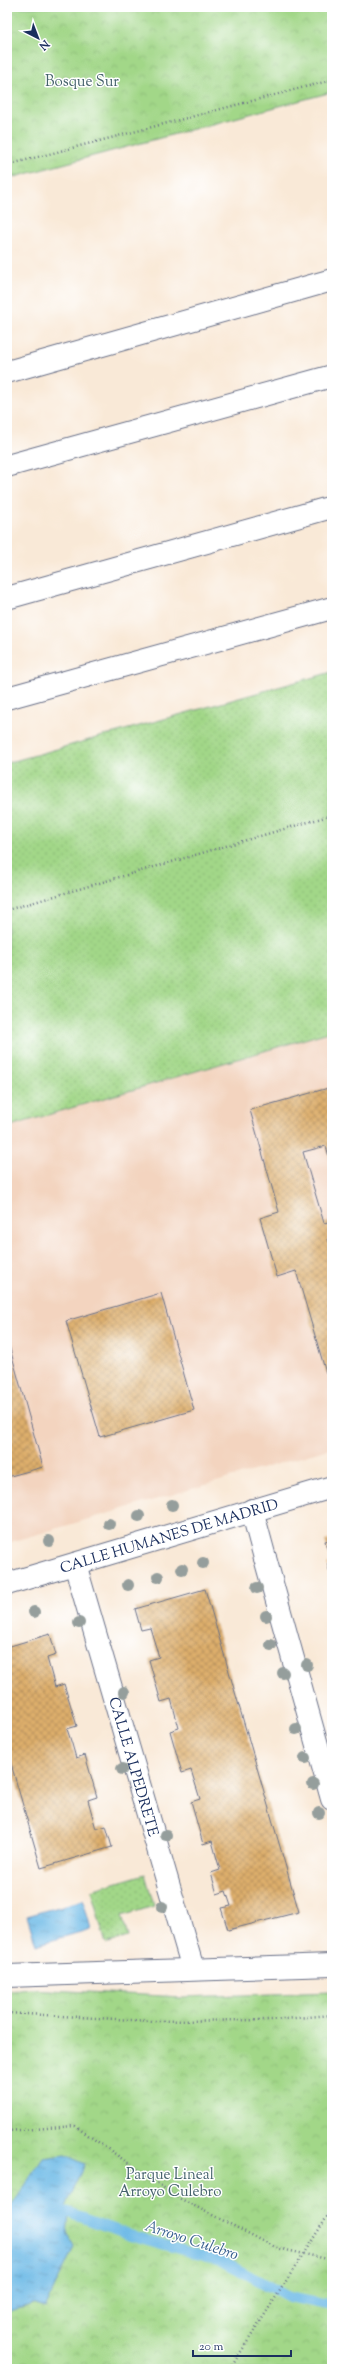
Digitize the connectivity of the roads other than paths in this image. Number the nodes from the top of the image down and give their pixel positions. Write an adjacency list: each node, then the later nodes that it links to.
1 (332, 280): 2 (main road)
2 (7, 372)
3 (332, 376): 4 (main road)
4 (7, 466)
5 (332, 507): 6 (main road)
6 (7, 598)
7 (332, 608): 8 (main road)
8 (7, 698)
9 (332, 1487): 10 (main road, CALLE HUMANES DE MADRID)
10 (252, 1510): 11 (main road, CALLE HUMANES DE MADRID); 13 (main road)
11 (75, 1564): 12 (main road, CALLE HUMANES DE MADRID); 15 (main road, CALLE ALPEDRETE)
12 (7, 1584)
13 (332, 1799)
14 (332, 1965): 15 (main road)
15 (193, 1969): 16 (main road)
16 (7, 1976)

